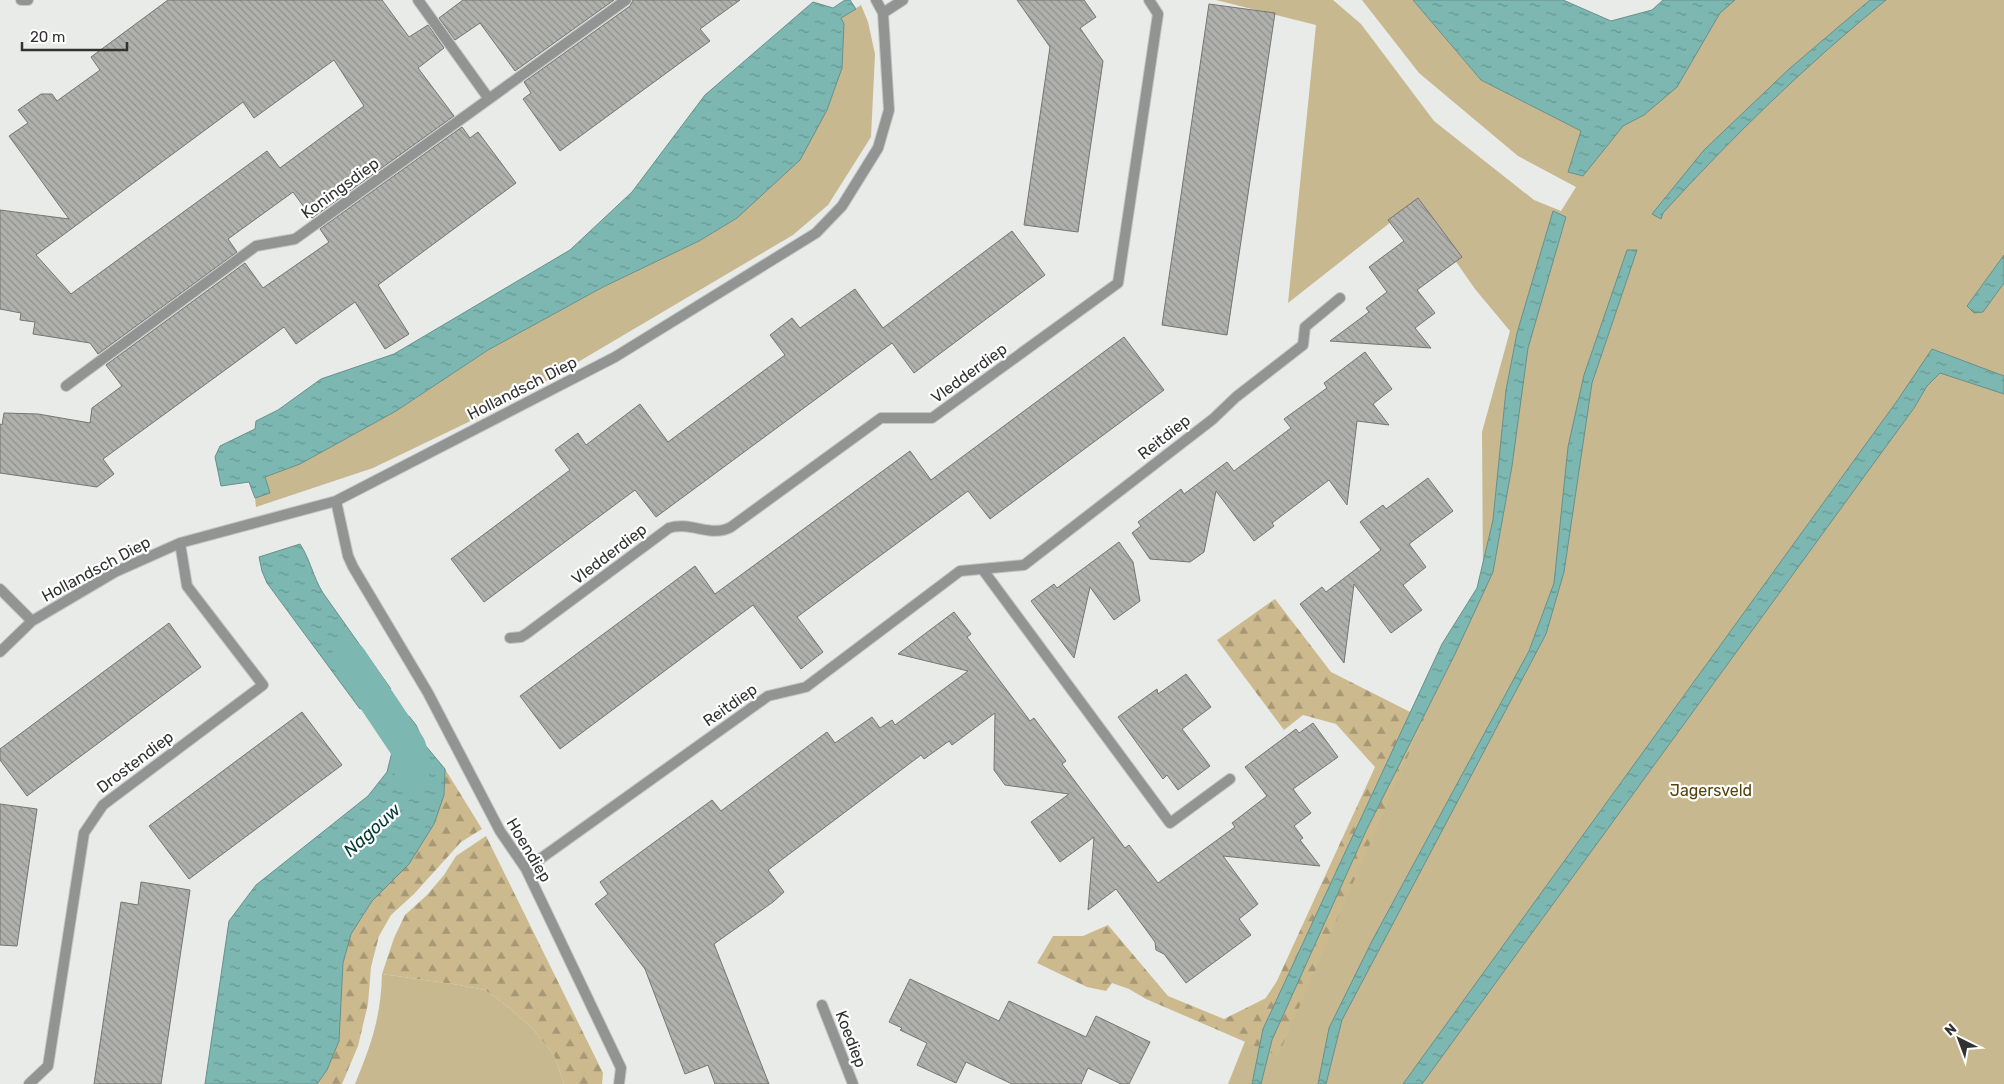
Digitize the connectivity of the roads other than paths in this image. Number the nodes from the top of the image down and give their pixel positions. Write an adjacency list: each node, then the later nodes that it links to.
1 (21, 0): 2 (street)
2 (28, 0)
3 (418, 0): 9 (street)
4 (626, 0): 9 (street, Koningsdiep)
5 (876, 0): 8 (street, Hollandsch Diep)
6 (903, 0): 8 (street)
7 (1149, 0): 17 (street, Vledderdiep)
8 (883, 13): 12 (street, Hollandsch Diep)
9 (489, 99): 11 (street, Koningsdiep)
10 (1340, 298): 14 (street, Reitdiep)
11 (66, 386)
12 (336, 501): 13 (street, Hollandsch Diep); 20 (street, Hoendiep)
13 (180, 542): 16 (street, Hollandsch Diep); 22 (street, Drostendiep)
14 (983, 570): 19 (street); 20 (street, Reitdiep)
15 (0, 589): 16 (street)
16 (32, 621): 18 (street, Hollandsch Diep)
17 (510, 638)
18 (0, 652)
19 (1230, 779)
20 (526, 870): 23 (street, Hoendiep)
21 (822, 1005): 24 (street, Koediep)
22 (29, 1084)
23 (619, 1084)
24 (853, 1084)

